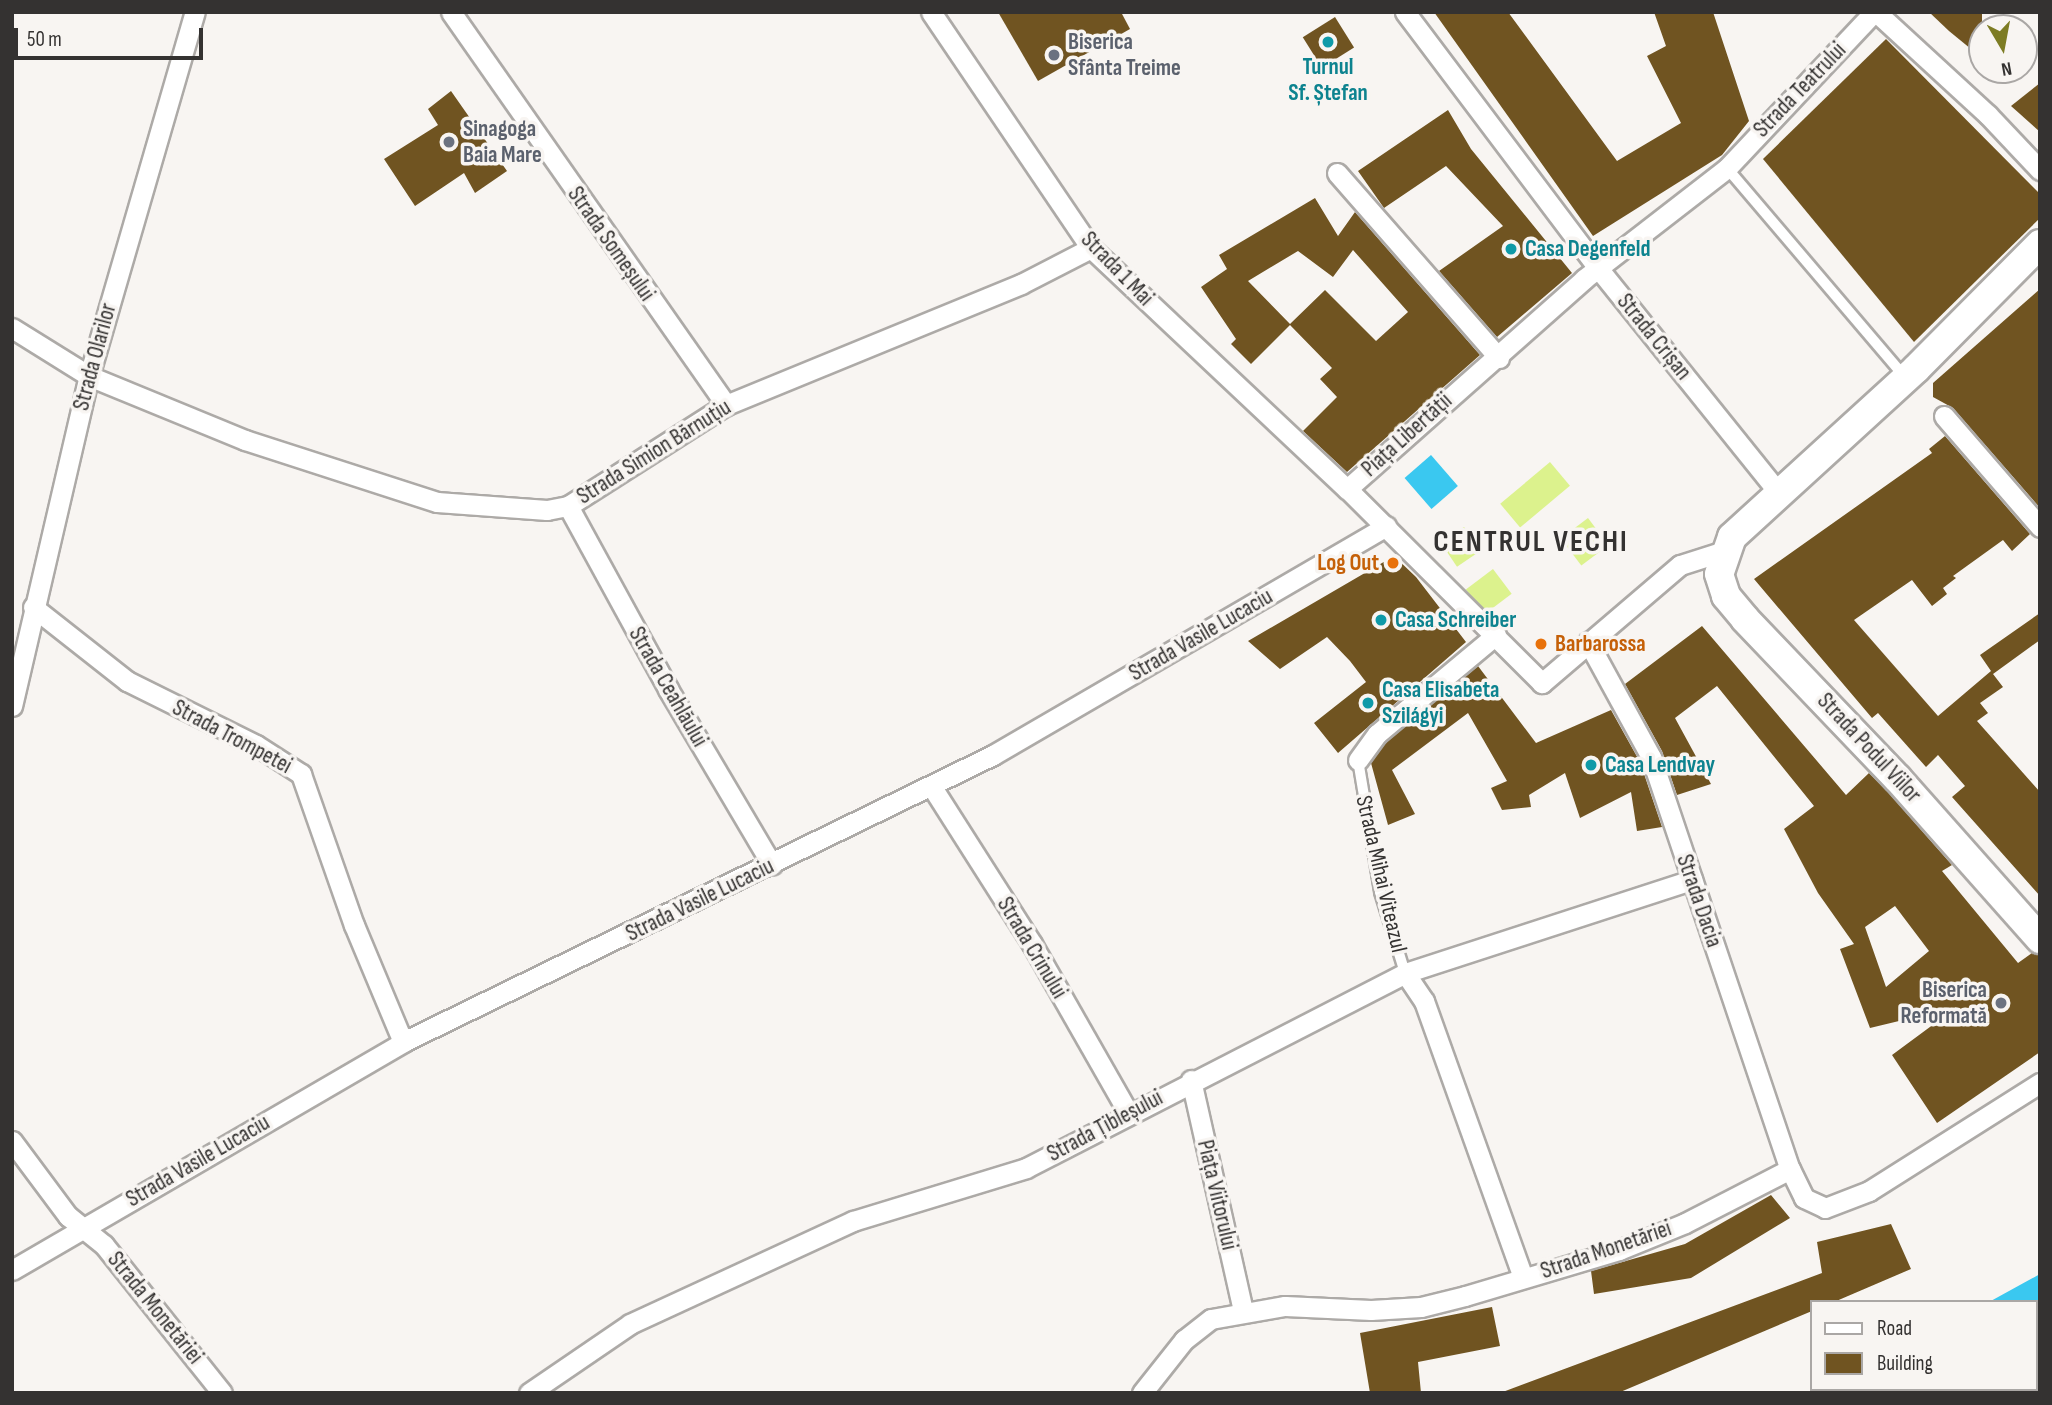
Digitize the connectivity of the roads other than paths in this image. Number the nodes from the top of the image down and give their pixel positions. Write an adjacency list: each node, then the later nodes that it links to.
1 (195, 12): 15 (street, Strada Olarilor)
2 (451, 12): 16 (street, Strada Someșului)
3 (930, 12): 10 (street, Strada 1 Mai)
4 (1405, 12): 11 (street, Strada Crișan)
5 (1875, 12): 6 (street, Strada Teatrului); 7 (street, Strada Teatrului)
6 (1727, 168): 11 (street, Piața Libertății); 14 (lane)
7 (2040, 170)
8 (1337, 173): 13 (street)
9 (2040, 244): 14 (main road)
10 (1091, 248): 16 (street, Strada Simion Bărnuțiu); 18 (street, Strada 1 Mai)
11 (1598, 268): 13 (street, Piața Libertății); 19 (street, Strada Crișan)
12 (12, 328): 15 (street, Strada Simion Bărnuțiu)
13 (1497, 357): 18 (street, Piața Libertății)
14 (1911, 373): 19 (main road)
15 (89, 376): 20 (street, Strada Simion Bărnuțiu); 24 (street, Strada Olarilor)
16 (726, 405): 20 (street, Strada Simion Bărnuțiu)
17 (1944, 416): 22 (street)
18 (1347, 489): 21 (street, Piața Libertății)
19 (1779, 493): 23 (main road)
20 (568, 506): 30 (street, Strada Ceahlăului)
21 (1385, 527): 25 (street, Piața Libertății); 29 (street, Strada Vasile Lucaciu)
22 (2040, 527)
23 (1724, 551): 26 (street, Piața Libertății); 32 (main road, Strada Podul Viilor)
24 (33, 607): 27 (street, Strada Olarilor); 34 (street, Strada Trompetei)
25 (1495, 636): 26 (street, Piața Libertății); 28 (street, Strada Mihai Viteazul)
26 (1588, 643): 31 (street, Strada Dacia)
27 (12, 706)
28 (1358, 760): 33 (lane, Strada Mihai Viteazul)
29 (932, 787): 30 (street, Strada Vasile Lucaciu); 37 (street, Strada Crinului)
30 (772, 865): 34 (street, Strada Vasile Lucaciu)
31 (1692, 880): 33 (street, Strada Țibleșului); 39 (street, Strada Dacia)
32 (2040, 939)
33 (1405, 973): 35 (street, Strada Țibleșului); 42 (street, Strada Mihai Viteazul)
34 (403, 1042): 40 (street, Strada Vasile Lucaciu)
35 (1191, 1080): 37 (street, Strada Țibleșului); 43 (street, Piața Viitorului)
36 (2040, 1083): 39 (street)
37 (1128, 1112): 45 (street, Strada Țibleșului)
38 (12, 1141): 40 (street)
39 (1790, 1169): 42 (street, Strada Monetăriei)
40 (82, 1228): 41 (street, Strada Vasile Lucaciu); 44 (street, Strada Monetăriei)
41 (12, 1270)
42 (1523, 1278): 43 (street, Strada Monetăriei)
43 (1243, 1310): 46 (street, Strada Monetăriei)
44 (222, 1393)
45 (529, 1393)
46 (1142, 1393)

